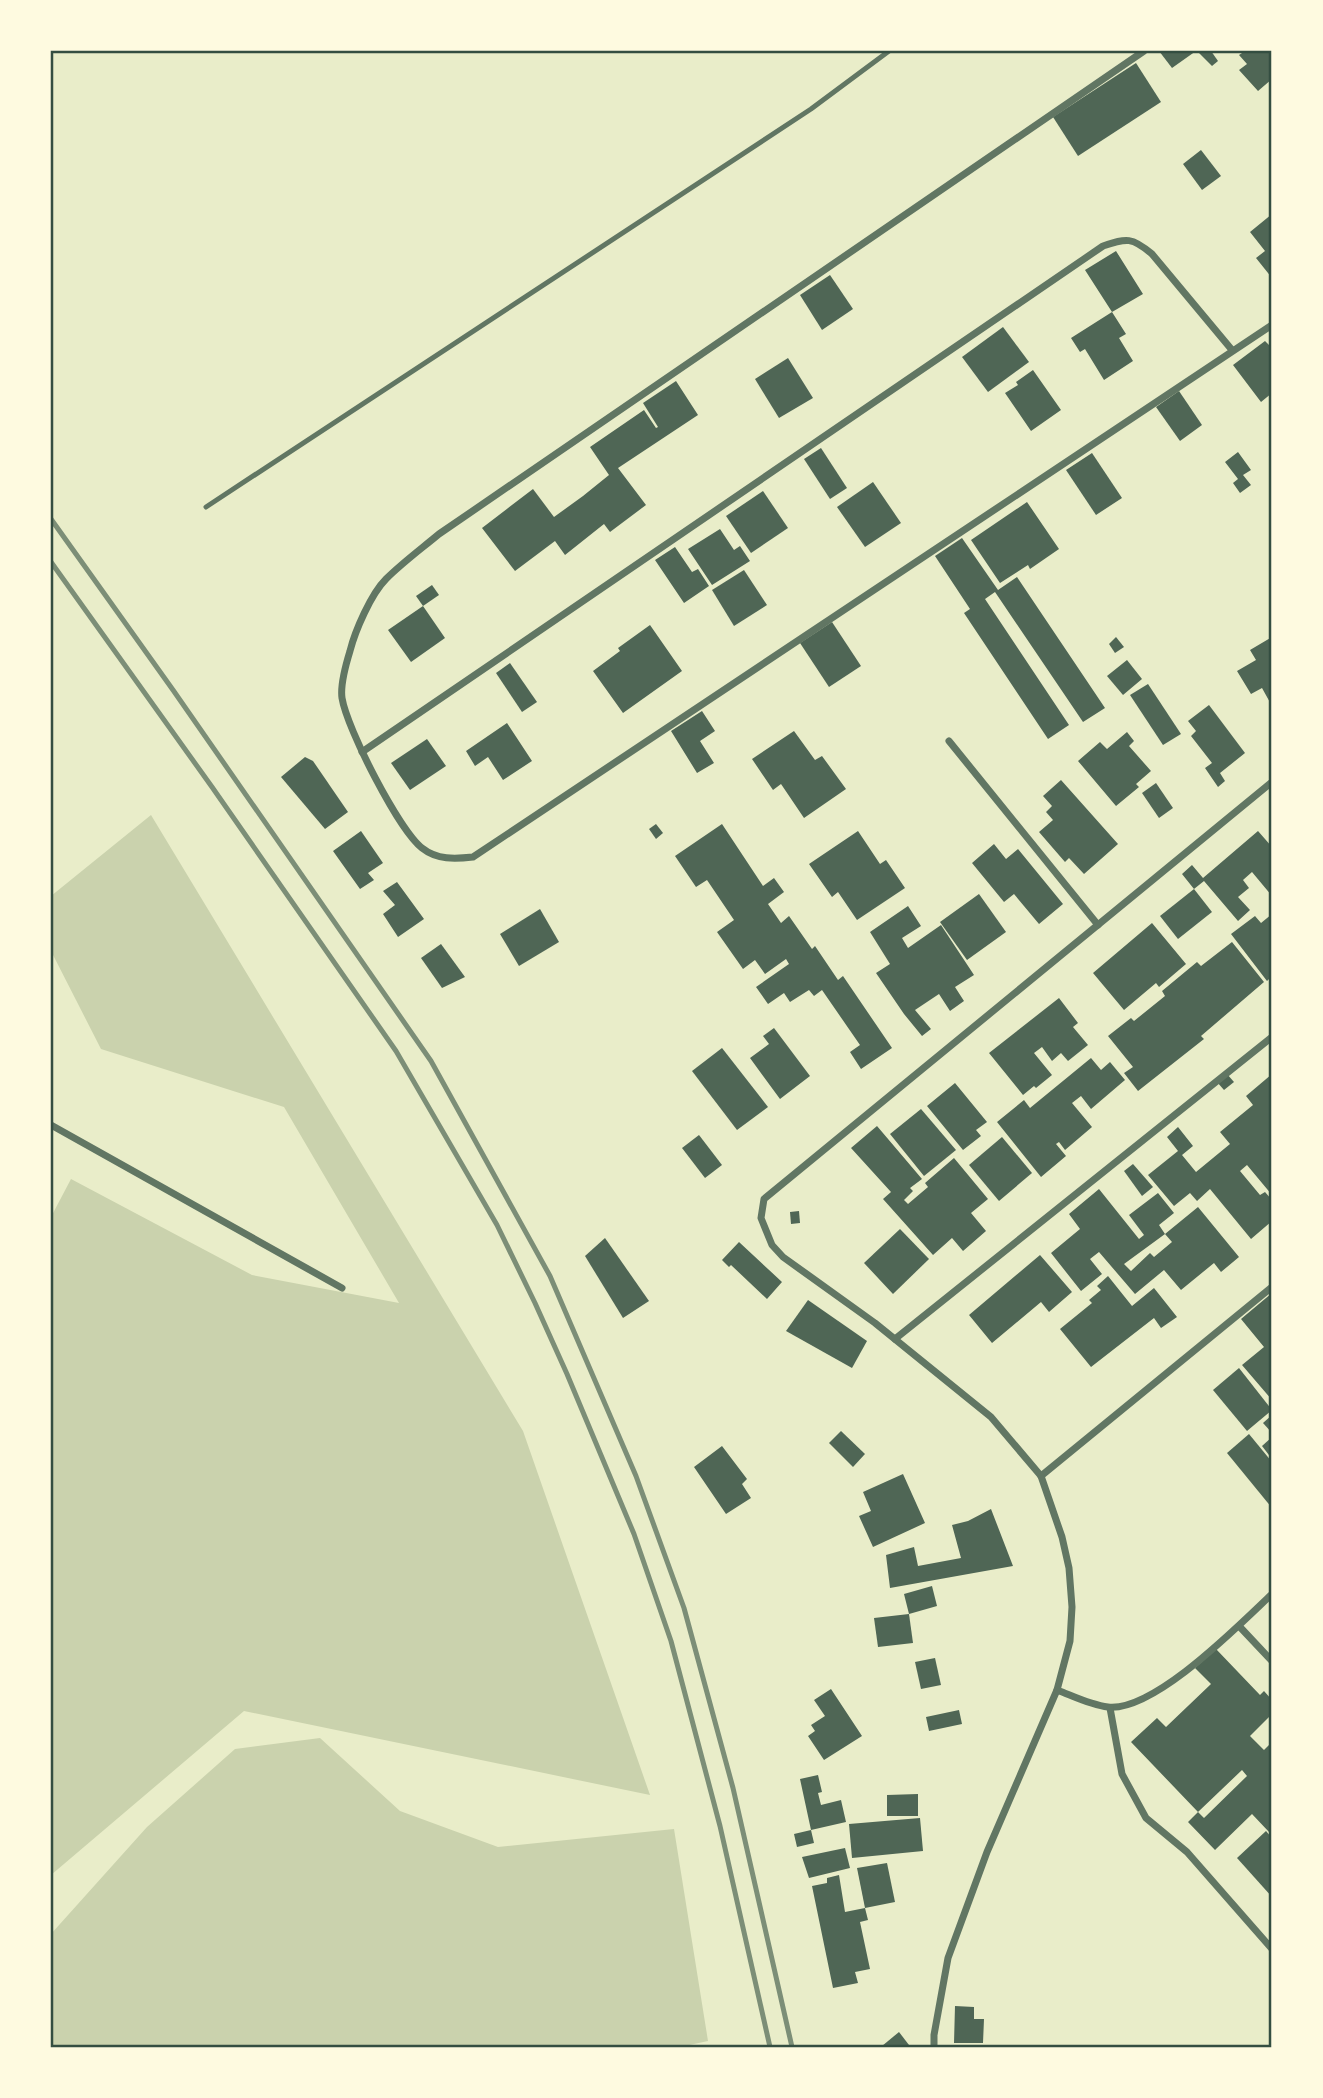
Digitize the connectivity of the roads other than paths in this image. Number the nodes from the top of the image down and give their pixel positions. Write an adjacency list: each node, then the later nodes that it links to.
1 (889, 51): 5 (lane)
2 (1144, 51): 7 (street)
3 (1272, 325): 4 (street)
4 (1231, 350): 7 (street); 7 (street)
5 (206, 507)
6 (949, 741): 9 (street)
7 (362, 752)
8 (1272, 782): 9 (street)
9 (1098, 925): 14 (street)
10 (1272, 1037): 14 (street)
11 (51, 1125): 13 (street)
12 (1272, 1287): 15 (street)
13 (342, 1288)
14 (895, 1339): 15 (street)
15 (1041, 1476): 19 (street)
16 (1272, 1594): 17 (street)
17 (1239, 1626): 18 (street); 20 (street)
18 (1272, 1661)
19 (1057, 1690): 20 (street); 22 (street)
20 (1110, 1708): 21 (street)
21 (1272, 1949)
22 (934, 2047)

